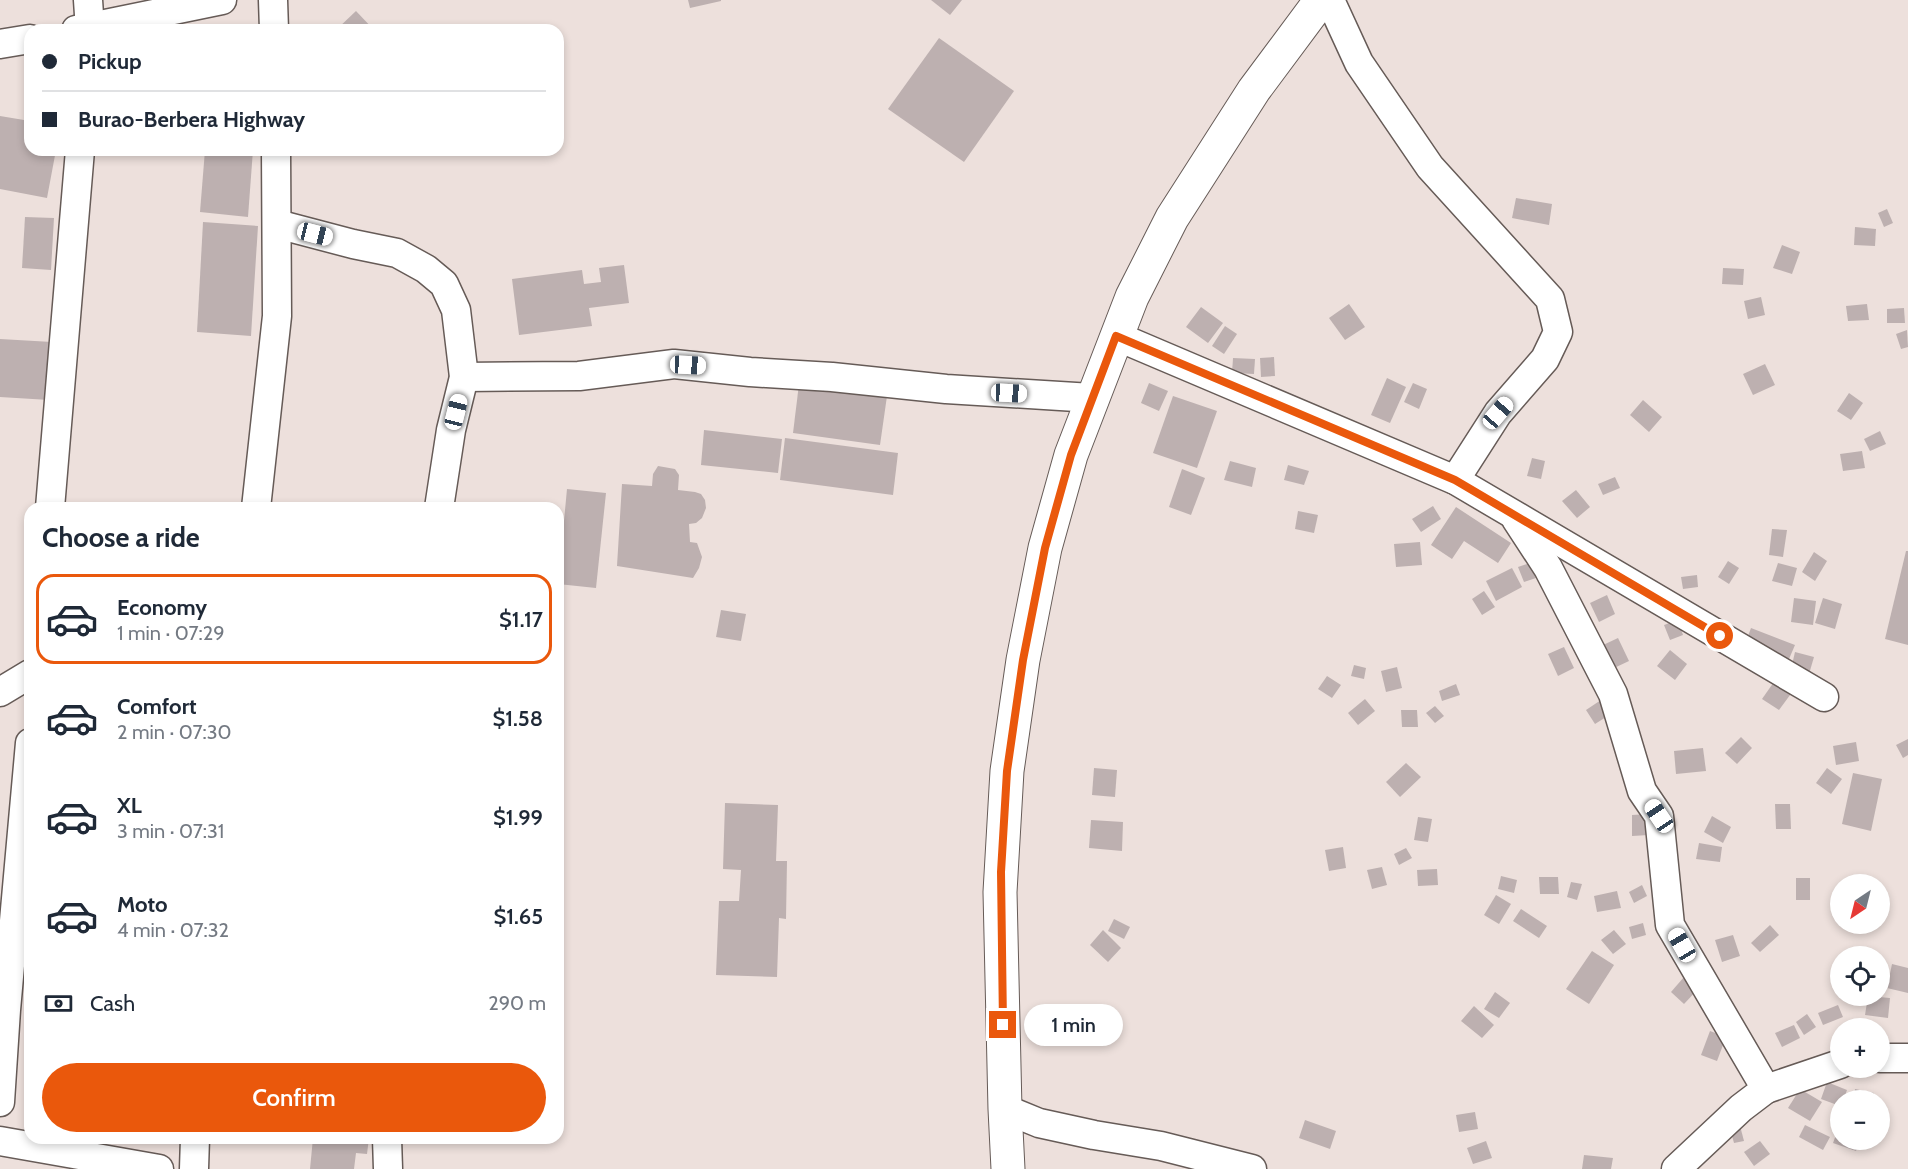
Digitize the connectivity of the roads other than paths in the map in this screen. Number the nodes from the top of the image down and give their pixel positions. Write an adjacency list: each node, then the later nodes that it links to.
1 (222, 0): 5 (street)
2 (273, 0): 6 (street)
3 (1321, 0): 12 (highway)
4 (1330, 0): 15 (street)
5 (86, 22)
6 (274, 24)
7 (24, 40): 8 (street)
8 (0, 44)
9 (79, 156): 16 (street)
10 (276, 156): 11 (street)
11 (277, 225): 13 (street); 17 (street)
12 (1116, 336): 14 (highway); 15 (street)
13 (464, 377): 14 (street); 18 (street)
14 (1092, 398): 30 (highway)
15 (1455, 480): 19 (street)
16 (51, 502)
17 (257, 502)
18 (440, 502)
19 (1514, 514): 22 (street); 28 (street)
20 (24, 678): 21 (street)
21 (0, 692)
22 (1824, 697)
23 (24, 874): 24 (street)
24 (18, 1006): 29 (street)
25 (1890, 1058): 26 (street)
26 (1908, 1058)
27 (1830, 1067): 28 (street)
28 (1766, 1089): 39 (street)
29 (0, 1102)
30 (1005, 1109): 37 (highway); 38 (street)
31 (0, 1141): 34 (street)
32 (195, 1144): 35 (street)
33 (387, 1144): 36 (street)
34 (159, 1169)
35 (194, 1169)
36 (388, 1169)
37 (1008, 1169)
38 (1252, 1169)
39 (1676, 1169)

